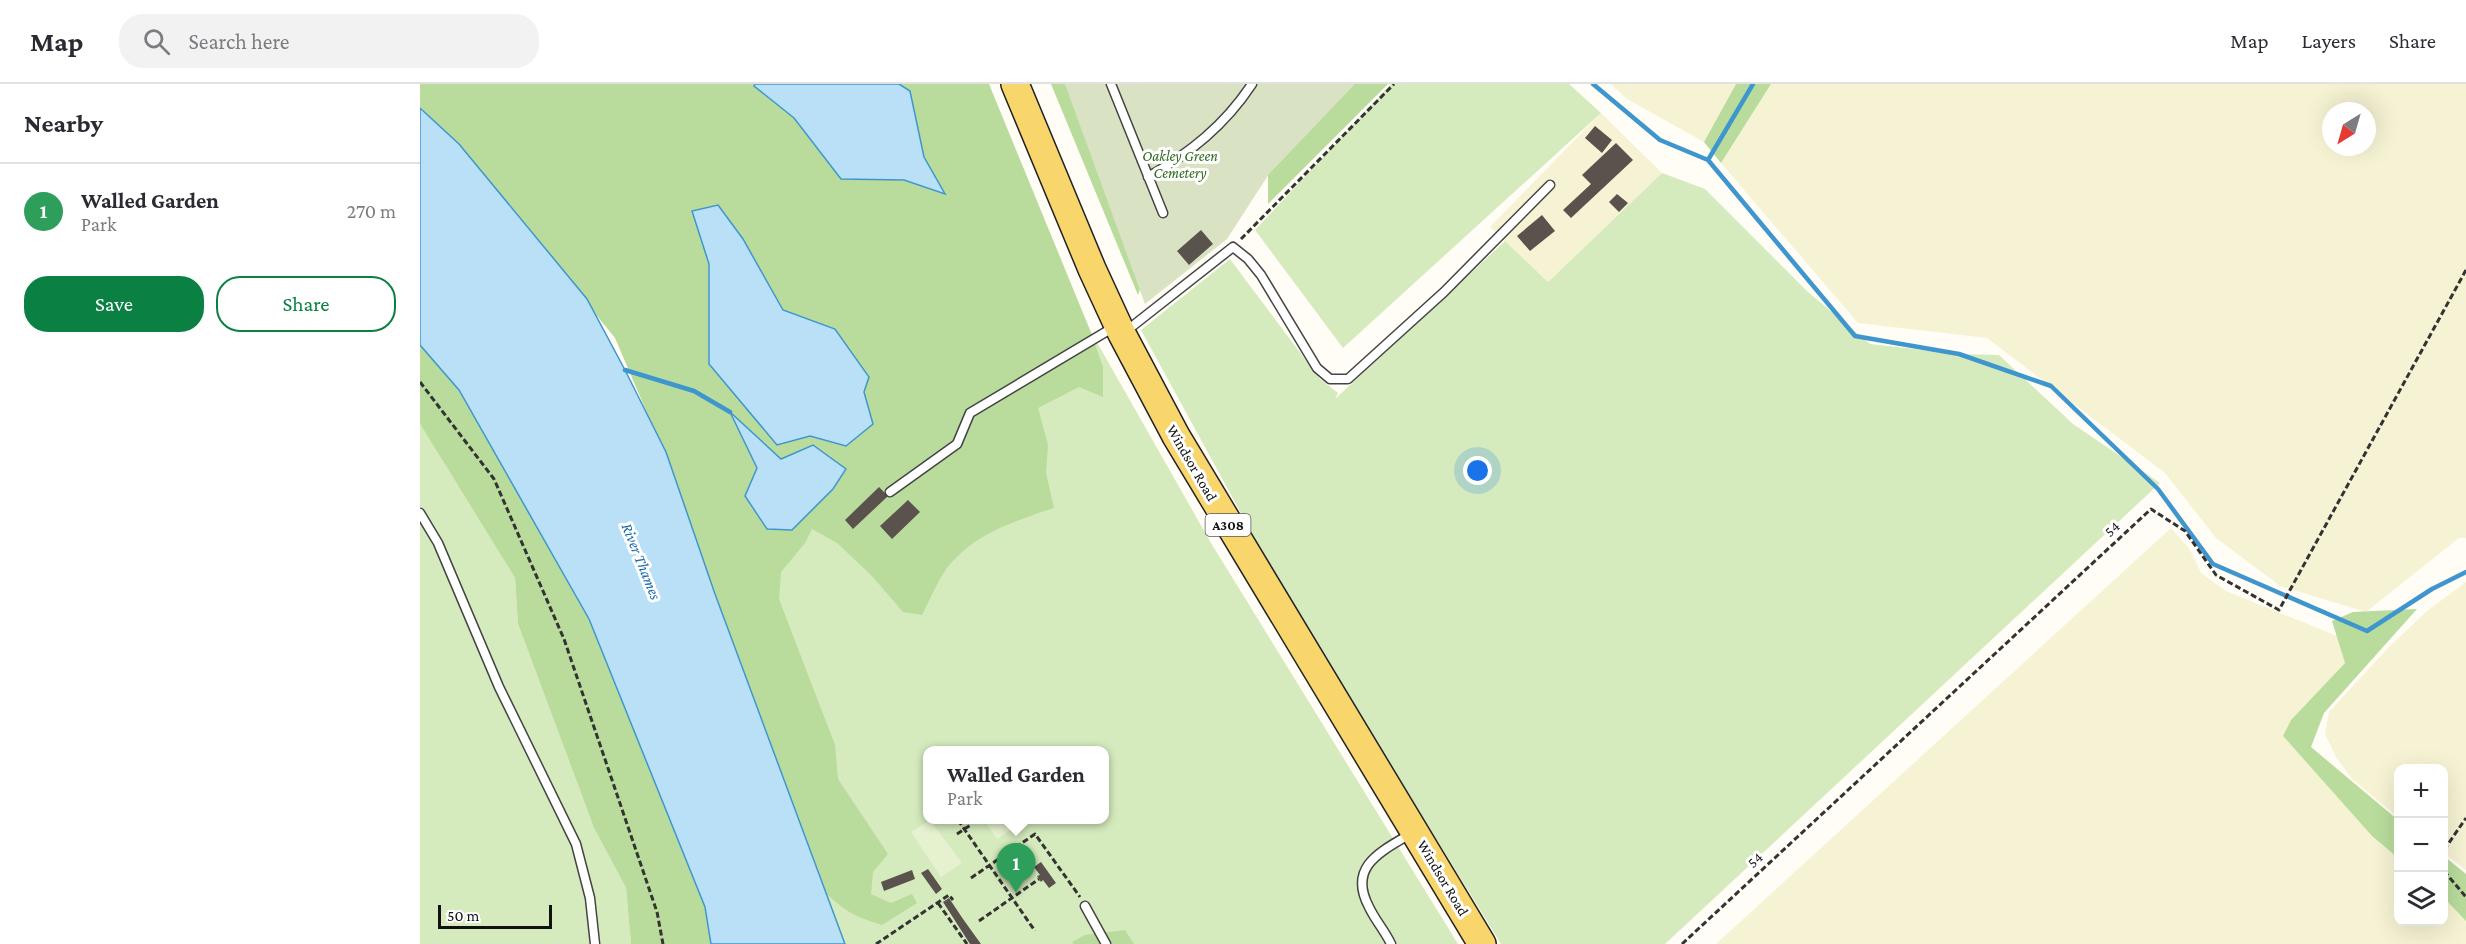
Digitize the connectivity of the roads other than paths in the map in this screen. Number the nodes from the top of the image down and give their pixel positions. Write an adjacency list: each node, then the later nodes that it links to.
1 (1015, 84): 7 (main road, Windsor Road / A308)
2 (1111, 84): 4 (lane)
3 (1252, 84): 4 (lane)
4 (1148, 177): 6 (lane)
5 (1550, 185): 7 (lane)
6 (1163, 213)
7 (1120, 329): 8 (lane); 10 (main road, Windsor Road / A308)
8 (890, 492)
9 (420, 513): 12 (lane)
10 (1415, 831): 14 (lane); 15 (main road, Windsor Road / A308)
11 (1085, 906): 13 (lane)
12 (595, 944)
13 (1106, 944)
14 (1391, 944)
15 (1482, 944)

